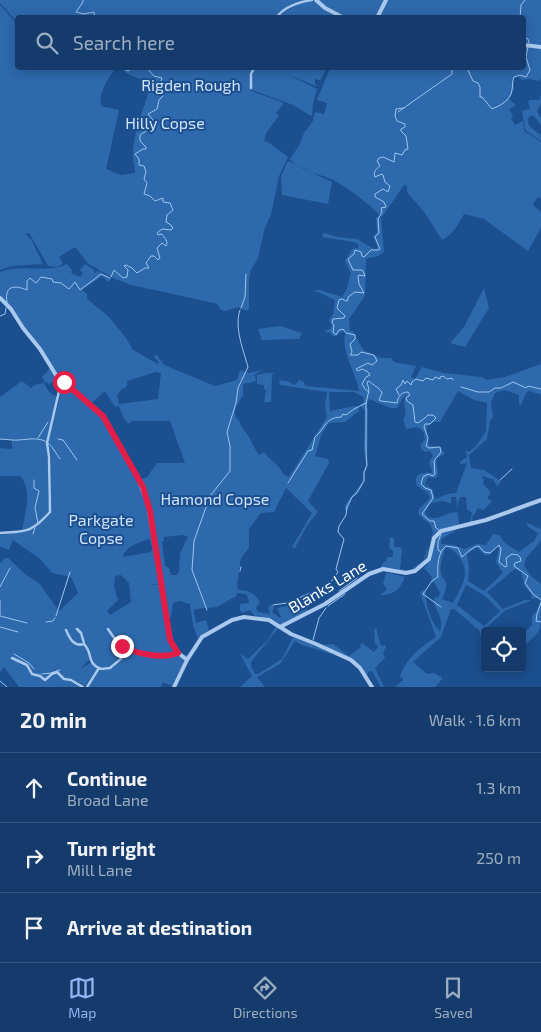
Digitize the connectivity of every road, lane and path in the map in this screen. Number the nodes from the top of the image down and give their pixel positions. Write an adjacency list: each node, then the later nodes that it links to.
1 (314, 0): 3 (street); 4 (street)
2 (386, 0): 5 (street)
3 (279, 15)
4 (338, 15)
5 (379, 15)
6 (526, 45): 7 (street)
7 (541, 47)
8 (253, 70): 9 (street)
9 (251, 88)
10 (0, 298): 11 (street)
11 (64, 382): 13 (street); 20 (street)
12 (539, 500): 14 (street, Blanks Lane)
13 (0, 533)
14 (280, 627): 22 (street); 27 (street)
15 (78, 629): 18 (street)
16 (108, 629): 19 (street)
17 (66, 630): 18 (street)
18 (84, 644): 23 (street)
19 (129, 650): 20 (street); 23 (street)
20 (178, 653): 22 (street)
21 (12, 658): 24 (street)
22 (187, 660): 26 (street)
23 (99, 668): 25 (street)
24 (82, 687)
25 (87, 687)
26 (174, 687)
27 (372, 687)

